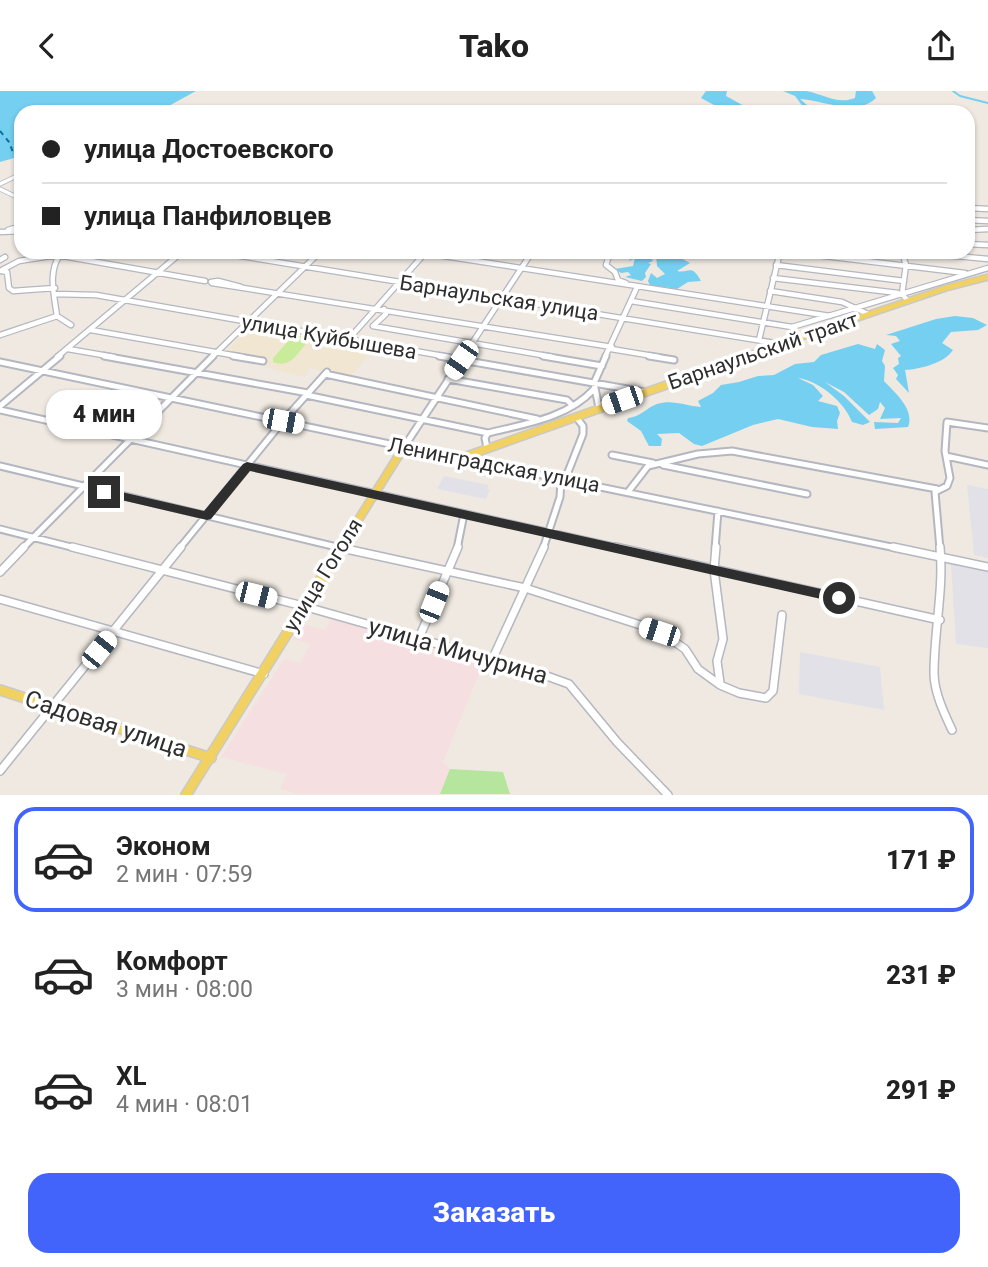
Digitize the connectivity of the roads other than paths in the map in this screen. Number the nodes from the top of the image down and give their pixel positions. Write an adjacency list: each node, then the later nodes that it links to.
1 (31, 259): 19 (street)
2 (57, 259): 29 (street)
3 (87, 259): 20 (street)
4 (174, 259): 20 (street)
5 (260, 259): 16 (street, Барнаульская улица)
6 (312, 259): 16 (street)
7 (420, 259): 25 (street)
8 (464, 259): 17 (street)
9 (528, 259): 17 (street, улица Гоголя)
10 (608, 259): 28 (street)
11 (778, 259): 14 (street)
12 (853, 259): 15 (street)
13 (904, 259): 15 (street)
14 (776, 265): 22 (street); 26 (street)
15 (906, 265): 21 (street); 26 (street)
16 (305, 266): 25 (street, Барнаульская улица); 31 (street)
17 (522, 268): 28 (street); 33 (street, улица Гоголя)
18 (988, 268): 21 (street)
19 (1, 271): 29 (street, улица Куйбышева)
20 (158, 272): 24 (street); 34 (street)
21 (969, 274): 23 (street); 32 (street)
22 (773, 278): 30 (street); 32 (street)
23 (985, 278): 36 (main road, Барнаульский тракт)
24 (205, 281)
25 (400, 281): 33 (street, Барнаульская улица); 39 (street)
26 (904, 281): 32 (street)
27 (241, 287): 27 (street); 31 (street)
28 (637, 287): 35 (street); 37 (street)
29 (55, 291): 34 (street, улица Куйбышева); 42 (street)
30 (770, 291): 37 (street); 38 (street)
31 (275, 292): 39 (street); 45 (street)
32 (901, 293): 36 (street); 38 (street)
33 (502, 298): 44 (street, Барнаульская улица); 48 (street, улица Гоголя)
34 (126, 300): 45 (street, улица Куйбышева); 49 (street)
35 (631, 301): 44 (street); 46 (street)
36 (908, 301): 41 (main road, Барнаульский тракт)
37 (767, 306): 43 (street); 46 (street)
38 (855, 308): 41 (street); 43 (street)
39 (376, 309): 40 (street); 52 (street)
40 (383, 309): 48 (street); 54 (street)
41 (869, 314): 53 (main road, Барнаульский тракт)
42 (57, 316): 47 (street); 50 (street)
43 (830, 316): 46 (street)
44 (625, 318): 51 (street, Барнаульская улица); 55 (street)
45 (245, 322): 52 (street, улица Куйбышева); 57 (street)
46 (763, 322): 51 (street)
47 (71, 325)
48 (483, 328): 54 (street, улица Гоголя); 55 (street)
49 (91, 330): 56 (street); 57 (street)
50 (0, 335)
51 (759, 340): 53 (street, Барнаульская улица)
52 (347, 341): 58 (street, улица Куйбышева)
53 (781, 344): 67 (main road, Барнаульский тракт)
54 (471, 345): 58 (street, улица Гоголя); 62 (street)
55 (611, 348): 59 (street); 62 (street)
56 (68, 349): 63 (street); 64 (street)
57 (215, 353): 60 (street); 64 (street)
58 (461, 360): 65 (street, улица Гоголя); 66 (street, улица Куйбышева)
59 (674, 360)
60 (263, 361)
61 (0, 362): 63 (street, Ленинградская улица)
62 (603, 366): 66 (street)
63 (42, 371): 70 (street, Ленинградская улица); 72 (street)
64 (196, 372): 68 (street); 70 (street)
65 (448, 379): 69 (street, улица Гоголя); 71 (street)
66 (594, 386): 67 (street, улица Куйбышева); 71 (street); 73 (street)
67 (645, 392): 73 (main road, Барнаульский тракт)
68 (307, 394): 69 (street); 75 (street); 78 (street)
69 (436, 397): 75 (street, улица Гоголя); 77 (street)
70 (169, 398): 78 (street, Ленинградская улица); 81 (street)
71 (573, 406): 74 (street)
72 (0, 408): 81 (street)
73 (599, 408): 76 (main road, Барнаульский тракт)
74 (566, 411): 76 (street); 77 (street)
75 (421, 418): 80 (street); 82 (street, улица Гоголя)
76 (573, 418): 83 (main road, Барнаульский тракт); 91 (street)
77 (537, 419): 80 (street)
78 (283, 421): 82 (street, Ленинградская улица); 90 (street)
79 (988, 428): 85 (street)
80 (488, 433): 83 (street)
81 (128, 441): 90 (street); 92 (street)
82 (404, 447): 86 (main road, Ленинградская улица); 95 (main road, улица Гоголя)
83 (487, 448): 86 (main road, Барнаульский тракт)
84 (612, 455): 87 (street)
85 (946, 456): 88 (street); 93 (street)
86 (461, 458): 91 (street, Ленинградская улица)
87 (657, 464): 93 (street); 94 (street); 96 (street)
88 (988, 465)
89 (0, 466): 92 (street)
90 (247, 466): 95 (street); 99 (street)
91 (563, 478): 94 (street, Ленинградская улица); 101 (street)
92 (83, 487): 99 (street); 102 (street)
93 (937, 489): 104 (street)
94 (628, 492): 97 (street, Ленинградская улица)
95 (373, 494): 98 (street); 103 (main road, улица Гоголя)
96 (807, 494)
97 (718, 511): 104 (street, Ленинградская улица); 106 (street)
98 (464, 514): 101 (street); 109 (street)
99 (207, 516): 103 (street); 107 (street)
100 (0, 529): 102 (street, улица Мичурина)
101 (549, 533): 106 (street); 110 (street)
102 (34, 538): 107 (street, улица Мичурина); 108 (street)
103 (340, 548): 109 (street); 112 (main road, улица Гоголя)
104 (941, 557): 105 (street, Ленинградская улица); 114 (street)
105 (988, 567)
106 (714, 570): 114 (street); 119 (street)
107 (163, 571): 112 (street, улица Мичурина); 115 (street)
108 (0, 572)
109 (449, 572): 110 (street); 116 (street)
110 (525, 588): 117 (street); 119 (street)
111 (0, 600): 115 (street)
112 (303, 606): 116 (street, улица Мичурина); 118 (main road, улица Гоголя)
113 (782, 615): 119 (street)
114 (940, 620): 122 (street)
115 (114, 632): 118 (street); 121 (street)
116 (419, 638): 117 (street, улица Мичурина)
117 (492, 660): 126 (street, улица Мичурина)
118 (264, 674): 123 (main road, улица Гоголя)
119 (720, 685)
120 (0, 690): 121 (main road, Садовая улица)
121 (54, 706): 123 (main road, Садовая улица); 124 (street)
122 (952, 730)
123 (211, 758): 125 (main road, улица Гоголя)
124 (0, 771)
125 (186, 795)
126 (668, 795)

